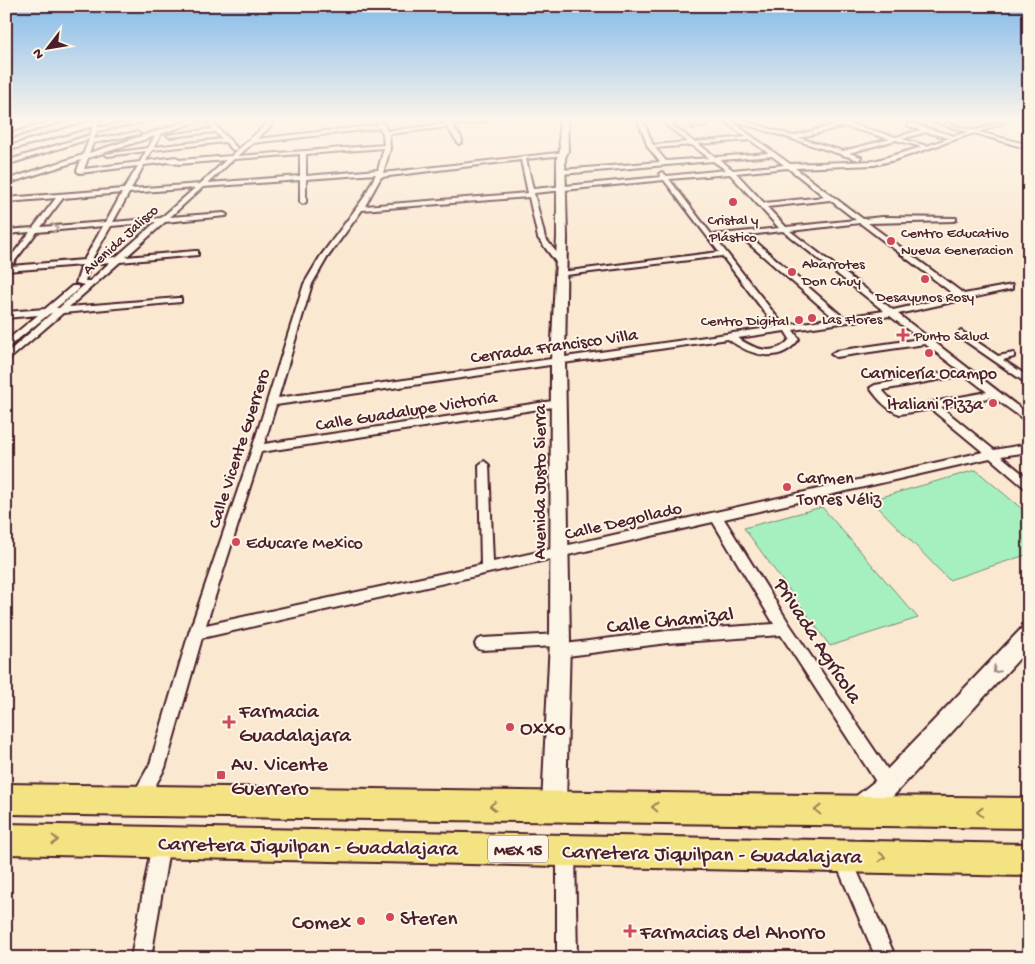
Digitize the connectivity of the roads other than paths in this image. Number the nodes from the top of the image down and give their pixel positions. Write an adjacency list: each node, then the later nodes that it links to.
1 (59, 165): 22 (street)
2 (82, 165): 3 (street)
3 (132, 165)
4 (140, 165): 25 (street)
5 (216, 165): 24 (street, Avenida Jalisco)
6 (222, 165): 23 (street, Avenida Jalisco)
7 (303, 165): 19 (street)
8 (382, 165): 18 (street, Calle Vicente Guerrero)
9 (461, 165): 18 (street)
10 (525, 165): 26 (street)
11 (561, 165): 21 (street, Avenida Justo Sierra)
12 (647, 165): 21 (street)
13 (654, 165): 20 (street)
14 (724, 165): 17 (street)
15 (818, 165): 16 (street)
16 (790, 166): 17 (street); 28 (street)
17 (732, 172): 20 (street); 31 (street)
18 (380, 174): 19 (street); 32 (street, Calle Vicente Guerrero)
19 (304, 178): 23 (street); 30 (street)
20 (666, 178): 21 (street); 43 (street)
21 (561, 180): 26 (street); 50 (street, Avenida Justo Sierra)
22 (6, 182)
23 (202, 186): 24 (street); 34 (street, Avenida Jalisco)
24 (192, 187): 25 (street); 36 (street, Avenida Jalisco)
25 (126, 192): 27 (street); 38 (street)
26 (531, 193): 32 (street); 50 (street)
27 (61, 196): 29 (street); 40 (street)
28 (831, 198): 31 (street); 37 (street)
29 (6, 200)
30 (303, 202)
31 (763, 205): 39 (street)
32 (360, 208): 76 (street, Calle Vicente Guerrero)
33 (224, 215): 34 (street)
34 (162, 220): 36 (street); 46 (street, Avenida Jalisco)
35 (954, 220): 37 (street)
36 (152, 221): 38 (street); 47 (street, Avenida Jalisco)
37 (861, 221): 39 (street); 54 (street)
38 (108, 224): 40 (street, one-way to 38); 48 (street)
39 (784, 229): 42 (street); 58 (street)
40 (35, 230): 41 (street); 49 (street)
41 (6, 232)
42 (742, 234): 43 (street); 60 (street)
43 (709, 237): 45 (street)
44 (195, 253): 46 (street)
45 (722, 254): 50 (street); 61 (street)
46 (116, 260): 47 (street); 52 (street, Avenida Jalisco)
47 (105, 261): 48 (street); 51 (street, Avenida Jalisco)
48 (87, 262): 49 (street); 51 (street)
49 (6, 268)
50 (561, 269): 72 (street, Avenida Justo Sierra)
51 (80, 283): 52 (street); 57 (street, Avenida Jalisco)
52 (91, 283): 56 (street, Avenida Jalisco)
53 (1009, 287): 54 (street, Cerrada Francisco Villa)
54 (962, 297): 58 (street, Cerrada Francisco Villa)
55 (178, 300): 56 (street)
56 (61, 310): 57 (street); 65 (street, Avenida Jalisco)
57 (48, 312): 59 (street); 63 (street, Avenida Jalisco)
58 (890, 313): 60 (street, Cerrada Francisco Villa); 66 (street)
59 (6, 315)
60 (840, 319): 61 (street, Cerrada Francisco Villa)
61 (784, 328): 64 (street, Cerrada Francisco Villa); 64 (street)
62 (961, 334): 71 (street)
63 (18, 336): 65 (street); 67 (street, Avenida Jalisco)
64 (730, 336): 72 (street, Cerrada Francisco Villa)
65 (31, 337): 70 (street, Avenida Jalisco)
66 (926, 341): 68 (street); 73 (street)
67 (6, 346)
68 (836, 354)
69 (1011, 355): 71 (street)
70 (6, 359)
71 (995, 359): 74 (street)
72 (558, 361): 76 (street, Cerrada Francisco Villa); 77 (street, Avenida Justo Sierra)
73 (966, 372): 75 (street); 78 (street)
74 (1029, 382)
75 (993, 394): 78 (street); 79 (street)
76 (272, 402): 81 (street, Calle Vicente Guerrero)
77 (559, 403): 81 (street, Calle Guadalupe Victoria); 86 (street, Avenida Justo Sierra)
78 (934, 406): 82 (street)
79 (1026, 415)
80 (1029, 448): 82 (street, Calle Degollado)
81 (257, 449): 89 (street, Calle Vicente Guerrero)
82 (992, 454): 84 (street); 85 (street, Calle Degollado)
83 (484, 465): 87 (street)
84 (1029, 485)
85 (716, 516): 86 (street, Calle Degollado); 88 (street, Privada Agrícola)
86 (559, 553): 87 (street, Calle Degollado); 92 (street, Avenida Justo Sierra)
87 (487, 569): 89 (street, Calle Degollado)
88 (785, 629): 92 (street, Calle Chamizal); 93 (street, Privada Agrícola)
89 (196, 633): 95 (street, Calle Vicente Guerrero)
90 (1029, 634): 93 (street, one-way to 93)
91 (482, 644): 92 (street, Calle Chamizal)
92 (560, 646): 96 (street, Avenida Justo Sierra)
93 (888, 785): 97 (street)
94 (6, 799): 95 (highway)
95 (138, 800): 96 (highway, one-way to 95)
96 (554, 805): 97 (highway, one-way to 96)
97 (859, 810): 98 (highway, one-way to 97)
98 (1029, 812)
99 (6, 840): 100 (highway, Carretera Jiquilpan - Guadalajara / MEX 15, one-way to 100)
100 (161, 843): 101 (highway, Carretera Jiquilpan - Guadalajara / MEX 15); 104 (street)
101 (566, 850): 102 (highway, Carretera Jiquilpan - Guadalajara / MEX 15); 105 (street)
102 (842, 855): 103 (highway, Carretera Jiquilpan - Guadalajara / MEX 15, one-way to 103); 106 (street)
103 (1029, 860)
104 (141, 958)
105 (567, 958)
106 (886, 958)

